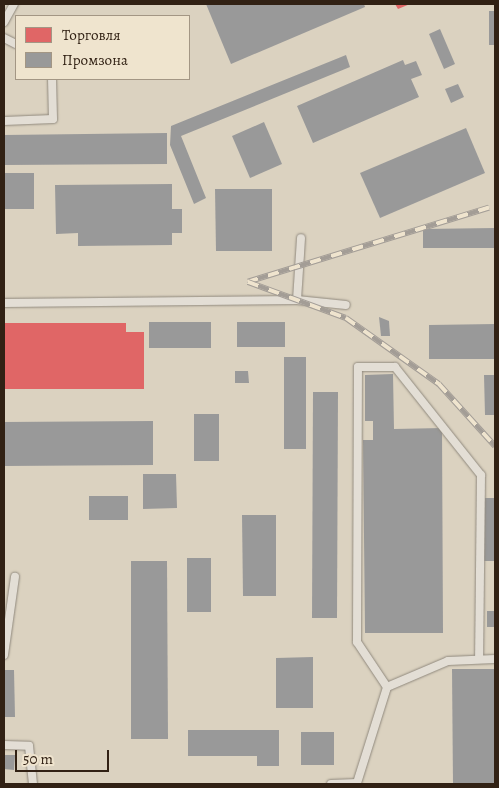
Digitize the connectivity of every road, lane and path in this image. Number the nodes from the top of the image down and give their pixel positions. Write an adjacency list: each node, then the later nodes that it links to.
1 (14, 4): 2 (lane)
2 (4, 22)
3 (52, 80): 4 (lane)
4 (4, 121)
5 (302, 238): 6 (lane)
6 (297, 300): 7 (lane); 8 (lane)
7 (4, 304)
8 (346, 305)
9 (15, 577): 10 (lane)
10 (4, 656)
11 (479, 658): 12 (lane); 13 (lane); 13 (lane)
12 (495, 658)
13 (387, 687): 16 (lane)
14 (4, 745): 15 (lane)
15 (33, 784)
16 (330, 784)

